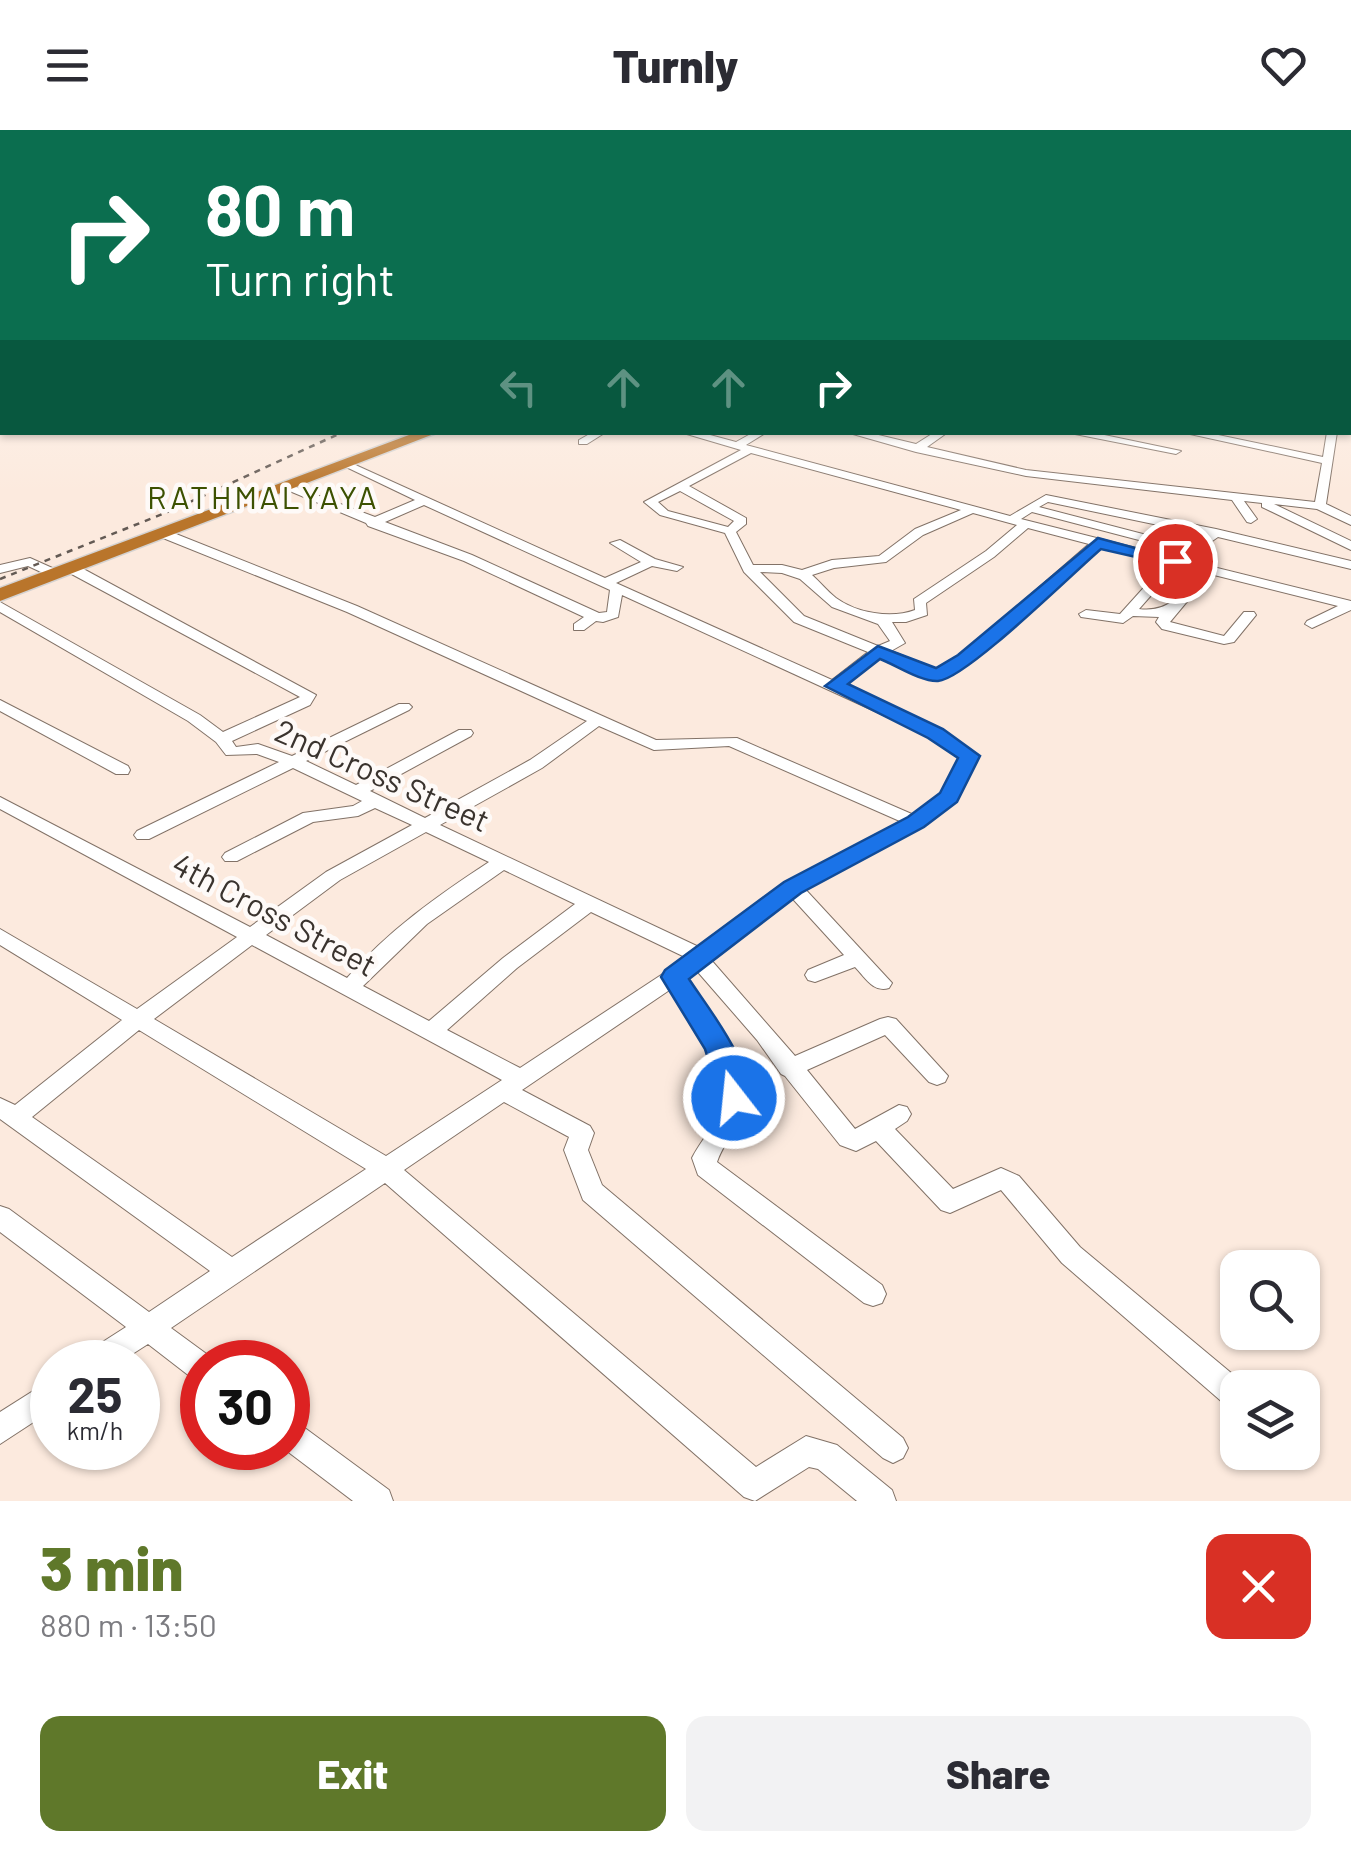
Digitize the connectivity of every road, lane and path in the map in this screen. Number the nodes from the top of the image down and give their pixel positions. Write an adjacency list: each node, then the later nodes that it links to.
1 (424, 435): 18 (highway)
2 (596, 435): 11 (street)
3 (696, 435): 12 (street)
4 (758, 435): 12 (street)
5 (862, 435): 14 (street)
6 (939, 435): 14 (street)
7 (1087, 435): 15 (street)
8 (1199, 435): 13 (street)
9 (1258, 435): 13 (street)
10 (1332, 435): 16 (street)
11 (583, 442)
12 (743, 448): 22 (street); 32 (street)
13 (1255, 448): 16 (street)
14 (916, 449): 20 (street)
15 (1176, 451)
16 (1328, 461): 28 (street)
17 (1072, 462): 20 (street)
18 (347, 464): 23 (highway); 26 (street)
19 (1207, 474): 24 (street)
20 (1066, 477): 21 (street)
21 (1126, 484): 24 (street); 31 (street)
22 (680, 486): 39 (street); 39 (street)
23 (286, 488): 37 (street); 40 (highway)
24 (1201, 497): 25 (street); 29 (street)
25 (1236, 497): 27 (street); 34 (street)
26 (425, 500): 37 (street); 56 (street)
27 (1254, 500): 28 (street); 45 (street)
28 (1320, 506): 33 (street); 35 (street)
29 (1188, 507)
30 (1029, 508): 31 (street); 36 (street); 38 (street)
31 (1106, 508): 38 (street); 41 (street)
32 (972, 510): 36 (street); 55 (street)
33 (1351, 510)
34 (1252, 519)
35 (1351, 521)
36 (1018, 522): 42 (street); 65 (street)
37 (372, 523): 64 (street)
38 (1089, 523): 42 (street); 46 (street)
39 (730, 531): 52 (street)
40 (162, 533): 54 (highway); 72 (street)
41 (1216, 533): 46 (street); 49 (street)
42 (1075, 538): 44 (street)
43 (616, 543): 48 (street)
44 (1098, 543): 47 (street); 68 (street)
45 (1351, 546)
46 (1192, 550): 47 (street)
47 (1175, 561): 53 (street); 60 (street)
48 (651, 562): 50 (street); 56 (street)
49 (1351, 564)
50 (676, 567)
51 (0, 569): 54 (street)
52 (749, 569): 55 (street); 68 (street)
53 (1207, 570): 58 (street); 61 (street)
54 (62, 571): 57 (highway); 74 (street)
55 (802, 574): 65 (street)
56 (611, 584): 64 (street); 69 (street)
57 (0, 595)
58 (1351, 605): 66 (street)
59 (0, 606): 74 (street, 2nd Cross Street)
60 (1130, 612): 61 (street); 62 (street)
61 (1171, 612): 63 (street)
62 (1086, 614)
63 (1249, 615)
64 (594, 616): 67 (street)
65 (881, 618): 68 (street)
66 (1312, 624)
67 (580, 627)
68 (878, 651): 69 (street)
69 (835, 686): 80 (street)
70 (0, 704): 76 (street)
71 (404, 707): 75 (street)
72 (598, 720): 80 (street); 81 (street)
73 (464, 733): 77 (street)
74 (222, 739): 75 (street, 2nd Cross Street)
75 (294, 762): 77 (street, 2nd Cross Street); 82 (street)
76 (122, 770)
77 (354, 793): 79 (street, 2nd Cross Street)
78 (0, 802): 88 (street, 4th Cross Street)
79 (372, 802): 81 (street, 2nd Cross Street); 83 (street)
80 (916, 822): 85 (street)
81 (423, 826): 84 (street, 2nd Cross Street); 88 (street)
82 (143, 836)
83 (231, 857)
84 (501, 863): 86 (street, 2nd Cross Street); 94 (street)
85 (793, 888): 89 (street); 90 (street)
86 (589, 904): 90 (street, 2nd Cross Street); 96 (street)
87 (0, 936): 95 (street)
88 (248, 936): 94 (street, 4th Cross Street); 95 (street)
89 (858, 957): 91 (street); 93 (street)
90 (700, 959): 92 (street); 97 (street)
91 (815, 976)
92 (674, 977): 99 (street); 104 (street)
93 (882, 982)
94 (349, 989): 96 (street, 4th Cross Street)
95 (138, 1019): 100 (street); 101 (street)
96 (430, 1032): 99 (street, 4th Cross Street)
97 (789, 1068): 98 (street); 108 (street)
98 (938, 1076)
99 (513, 1086): 101 (street); 111 (street, 4th Cross Street)
100 (8, 1112): 103 (street)
101 (386, 1169): 103 (street); 114 (street)
102 (0, 1217): 105 (street)
103 (231, 1271): 105 (street)
104 (874, 1294)
105 (148, 1328): 106 (street); 107 (street)
106 (130, 1340)
107 (180, 1352)
108 (1220, 1383)
109 (30, 1408): 110 (street)
110 (0, 1428)
111 (893, 1448)
112 (310, 1449): 113 (street)
113 (378, 1501)
114 (881, 1501)

